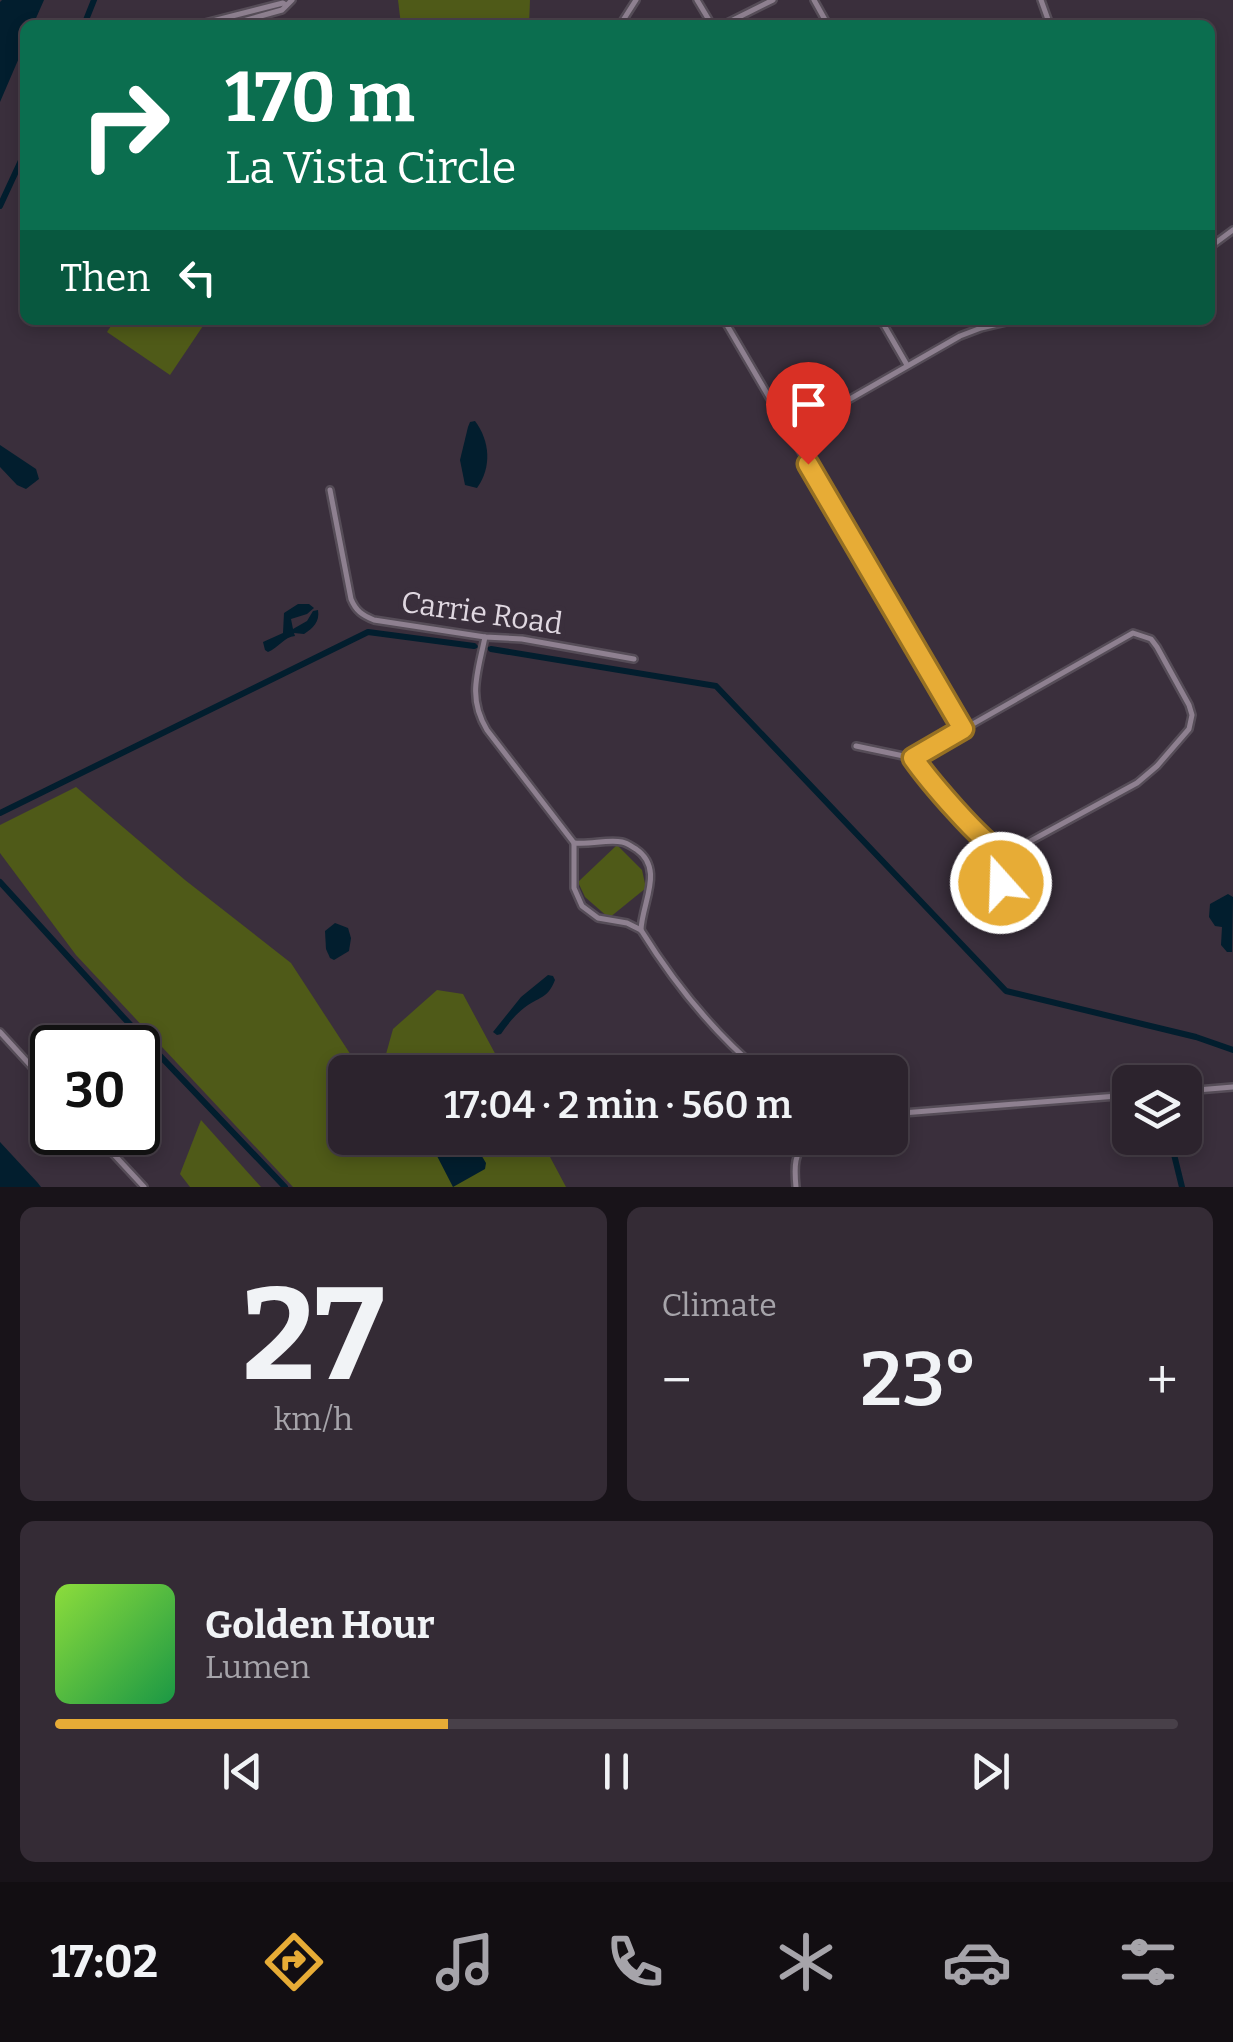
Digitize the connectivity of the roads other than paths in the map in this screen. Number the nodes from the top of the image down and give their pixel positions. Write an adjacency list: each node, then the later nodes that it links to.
1 (773, 0): 5 (street)
2 (289, 2): 3 (street); 4 (street)
3 (217, 20)
4 (247, 20)
5 (733, 20)
6 (727, 325): 10 (street)
7 (884, 325): 9 (street)
8 (995, 325): 9 (street)
9 (908, 366): 10 (street)
10 (788, 430): 14 (street)
11 (330, 490): 12 (street, Carrie Road)
12 (486, 637): 13 (street, Carrie Road); 17 (street)
13 (634, 659)
14 (963, 729): 16 (street); 18 (street)
15 (856, 746): 16 (street)
16 (913, 758): 18 (street)
17 (574, 843): 20 (street); 20 (street)
18 (1002, 852): 19 (street)
19 (1001, 883)
20 (641, 930): 22 (street)
21 (0, 1032): 23 (street)
22 (741, 1055)
23 (30, 1065)
24 (1233, 1087): 25 (street)
25 (1202, 1090)
26 (1112, 1096): 27 (street)
27 (908, 1113)
28 (114, 1155): 30 (street)
29 (796, 1155): 31 (street)
30 (144, 1187)
31 (796, 1187)

